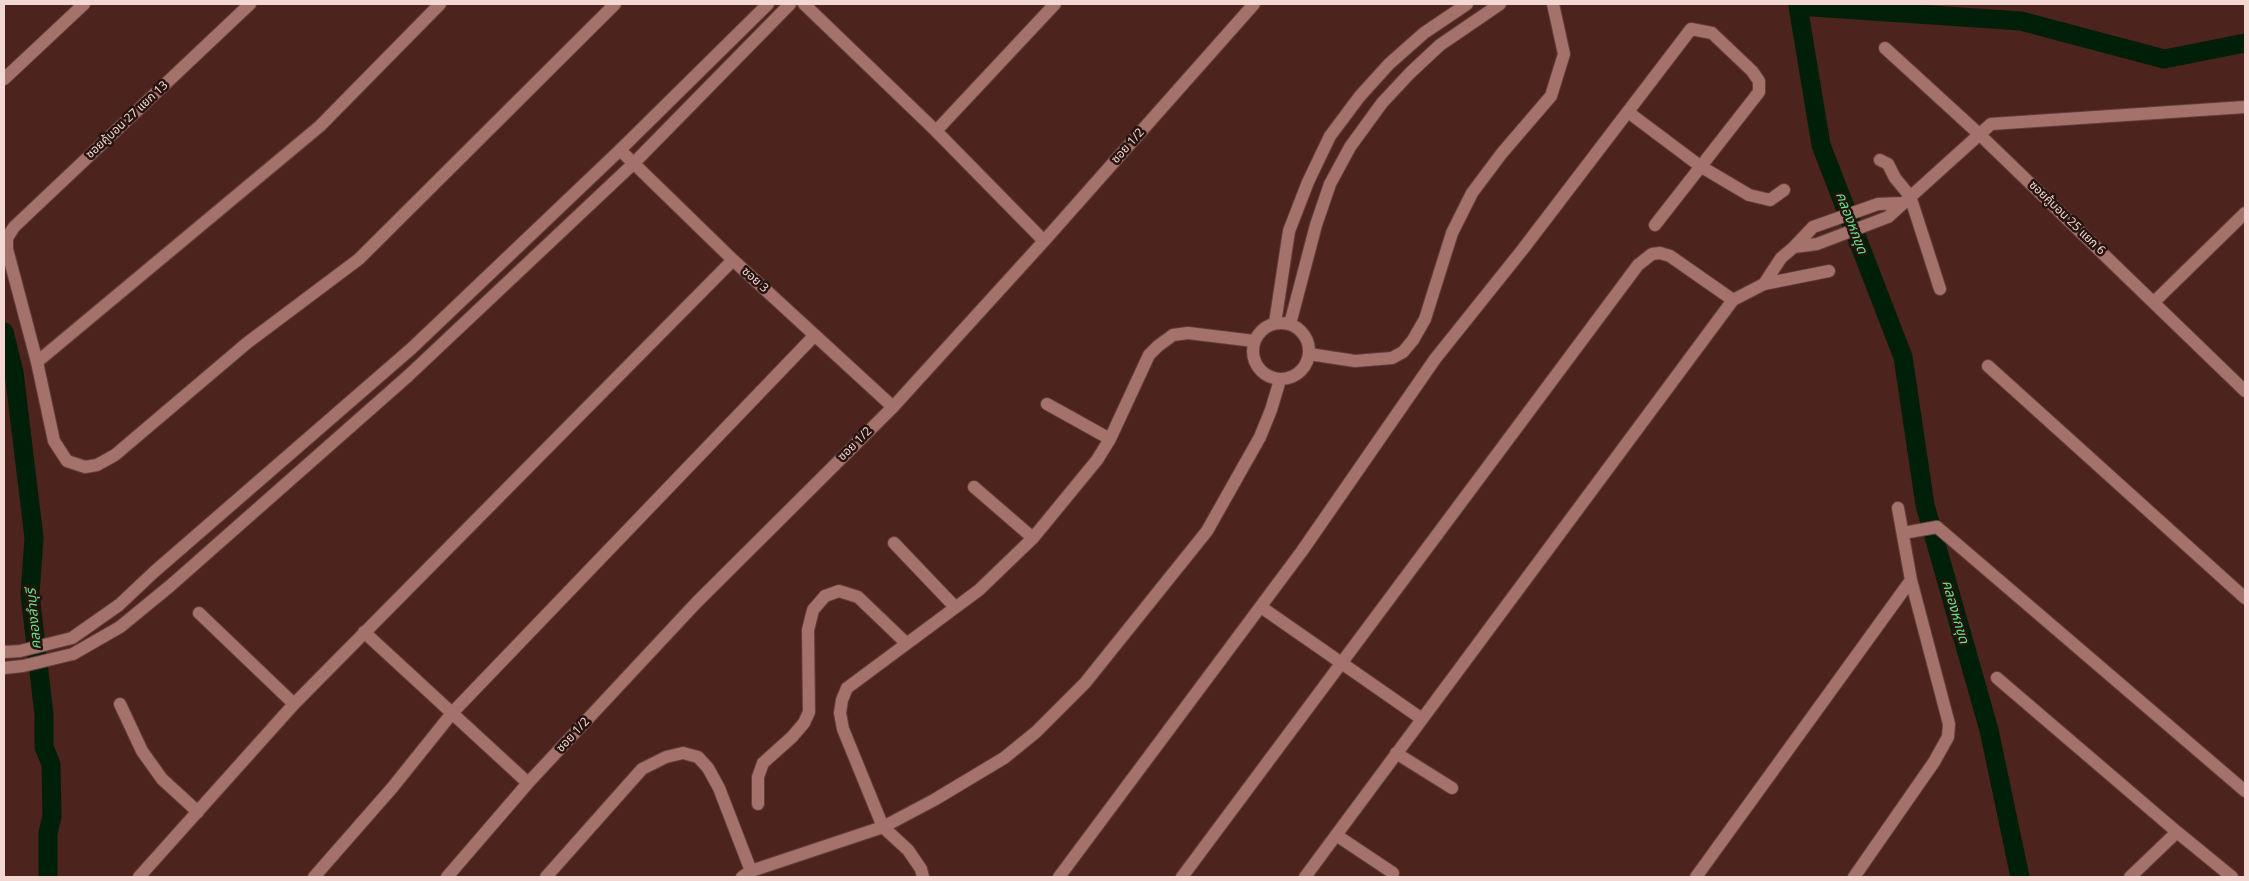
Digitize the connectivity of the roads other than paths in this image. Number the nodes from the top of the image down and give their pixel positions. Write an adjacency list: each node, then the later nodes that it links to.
1 (84, 4): 16 (street)
2 (250, 4): 44 (street, ซอยคู้บอน 27 แยก 13)
3 (440, 4): 44 (street)
4 (615, 4): 44 (street)
5 (768, 4): 22 (street)
6 (790, 4): 25 (street)
7 (804, 4): 19 (street)
8 (1055, 4): 19 (street)
9 (1254, 4): 31 (street, ซอย 1/2)
10 (1467, 4): 13 (street)
11 (1500, 4): 15 (street)
12 (1553, 4): 43 (street)
13 (1414, 42): 15 (street); 21 (street)
14 (1885, 48): 20 (street, ซอยคู้บอน 25 แยก 6)
15 (1426, 58): 23 (street)
16 (4, 79)
17 (2245, 107): 20 (street)
18 (1628, 112): 26 (street); 26 (street); 59 (street)
19 (936, 131): 31 (street)
20 (1979, 134): 28 (street); 38 (street, ซอยคู้บอน 25 แยก 6)
21 (1324, 148): 23 (street); 39 (street)
22 (620, 150): 25 (street, ซอย 3); 63 (street)
23 (1344, 158): 40 (street)
24 (1880, 160): 28 (street)
25 (633, 164): 33 (street, ซอย 3); 65 (street)
26 (1700, 166): 27 (street); 30 (street)
27 (1784, 190)
28 (1907, 200): 32 (street); 32 (street); 36 (street)
29 (2245, 213): 38 (street)
30 (1655, 225)
31 (1044, 241): 49 (street, ซอย 1/2)
32 (1794, 247): 35 (street)
33 (733, 260): 41 (street, ซอย 3); 61 (street)
34 (1830, 271): 35 (street)
35 (1764, 284): 37 (street)
36 (1940, 289)
37 (1733, 300): 64 (street); 70 (street)
38 (2154, 302): 47 (street, ซอยคู้บอน 25 แยก 6)
39 (1275, 323): 40 (street); 42 (street)
40 (1290, 324): 43 (street)
41 (815, 335): 49 (street, ซอย 3); 69 (street)
42 (1254, 341): 46 (street); 50 (street)
43 (1309, 354): 46 (street)
44 (37, 362)
45 (1988, 366): 57 (street)
46 (1280, 380): 77 (street)
47 (2245, 391)
48 (1047, 404): 50 (street)
49 (893, 406): 72 (street, ซอย 1/2)
50 (1110, 439): 54 (street)
51 (974, 487): 54 (street)
52 (1898, 508): 53 (street)
53 (1902, 533): 56 (street); 74 (street)
54 (1033, 538): 58 (street)
55 (894, 543): 58 (street)
56 (1911, 580): 90 (street); 91 (street)
57 (2245, 598)
58 (955, 607): 62 (street)
59 (1261, 607): 64 (street); 87 (street)
60 (199, 613): 68 (street)
61 (364, 632): 68 (street); 69 (street)
62 (906, 643): 75 (street); 77 (street)
63 (4, 652)
64 (1341, 663): 70 (street); 88 (street)
65 (4, 668)
66 (1996, 678): 78 (street)
67 (120, 704): 76 (street)
68 (294, 704): 76 (street)
69 (453, 712): 72 (street); 83 (street)
70 (1422, 719): 71 (street)
71 (1396, 754): 73 (street); 79 (street)
72 (528, 783): 84 (street, ซอย 1/2)
73 (1452, 788)
74 (2245, 791)
75 (758, 804)
76 (198, 812): 82 (street)
77 (883, 828): 81 (street); 86 (street)
78 (2177, 832): 92 (street); 93 (street)
79 (1336, 835): 80 (street); 89 (street)
80 (1393, 872)
81 (746, 874): 85 (street)
82 (139, 877)
83 (314, 877)
84 (448, 877)
85 (546, 877)
86 (923, 877)
87 (1059, 877)
88 (1182, 877)
89 (1304, 877)
90 (1696, 877)
91 (1854, 877)
92 (2130, 877)
93 (2232, 877)

